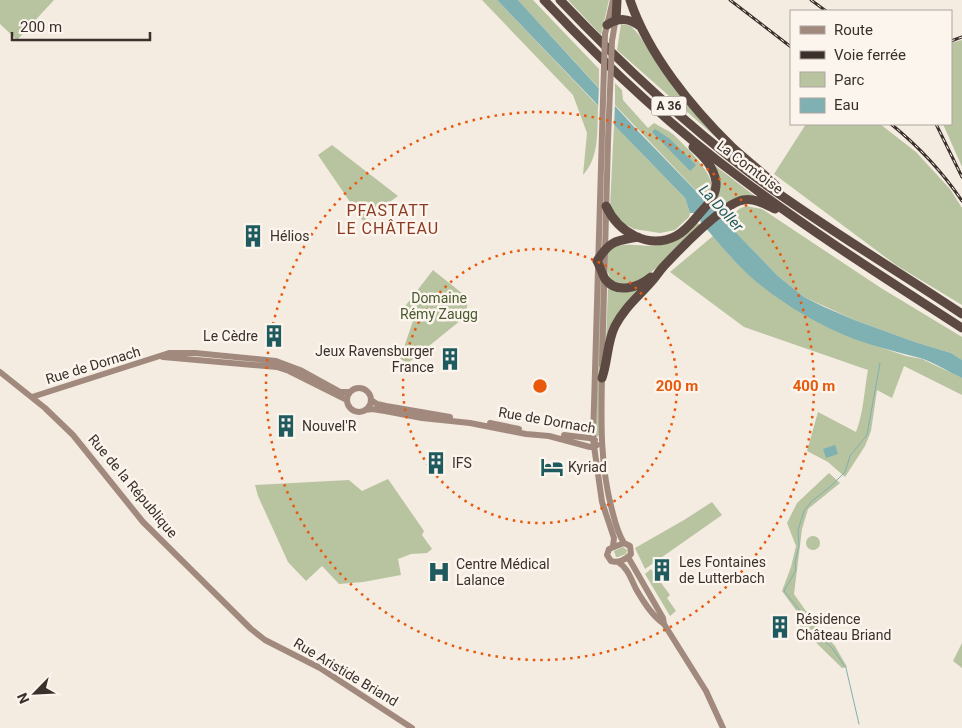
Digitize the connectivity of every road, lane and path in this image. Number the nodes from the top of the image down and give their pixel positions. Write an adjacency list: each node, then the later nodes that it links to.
1 (544, 0): 10 (highway, La Comtoise / A 36)
2 (560, 0): 11 (highway, La Comtoise / A 36)
3 (613, 0): 9 (main road)
4 (617, 0): 7 (highway)
5 (621, 0): 7 (main road)
6 (630, 0): 8 (highway)
7 (616, 20): 8 (highway); 9 (highway); 12 (main road, bridge)
8 (641, 27): 11 (highway)
9 (606, 29): 16 (main road, bridge)
10 (664, 116): 13 (highway, La Comtoise / A 36); 14 (highway)
11 (789, 201): 19 (highway, La Comtoise / A 36)
12 (606, 206): 14 (highway); 15 (main road)
13 (804, 224): 17 (highway); 20 (highway, La Comtoise / A 36)
14 (639, 237): 15 (highway)
15 (605, 248): 16 (highway); 18 (main road)
16 (597, 261): 18 (highway); 30 (main road)
17 (662, 267): 18 (highway); 23 (highway)
18 (605, 279): 23 (main road)
19 (962, 314)
20 (962, 328)
21 (162, 357): 24 (main road, Rue de Dornach); 25 (main road, Rue de Dornach); 26 (main road, Rue de Dornach)
22 (0, 372): 25 (main road, Rue de la République)
23 (602, 378): 31 (main road)
24 (350, 392): 26 (main road); 27 (main road)
25 (32, 397): 38 (main road, Rue de la République)
26 (347, 400): 28 (main road)
27 (371, 400): 28 (main road); 29 (main road, Rue de Dornach)
28 (365, 410): 29 (main road, Rue de Dornach)
29 (502, 427): 30 (main road, Rue de Dornach); 32 (main road, Rue de Dornach)
30 (593, 438): 31 (main road, Rue de Dornach); 32 (main road)
31 (601, 442): 32 (main road, Rue de Dornach); 33 (main road)
32 (593, 447): 34 (main road)
33 (624, 543): 34 (main road); 35 (main road)
34 (613, 546): 36 (main road)
35 (628, 557): 36 (main road); 37 (main road)
36 (618, 562): 37 (main road)
37 (664, 624): 40 (main road)
38 (265, 640): 39 (main road, Rue Aristide Briand)
39 (412, 728)
40 (723, 728)

